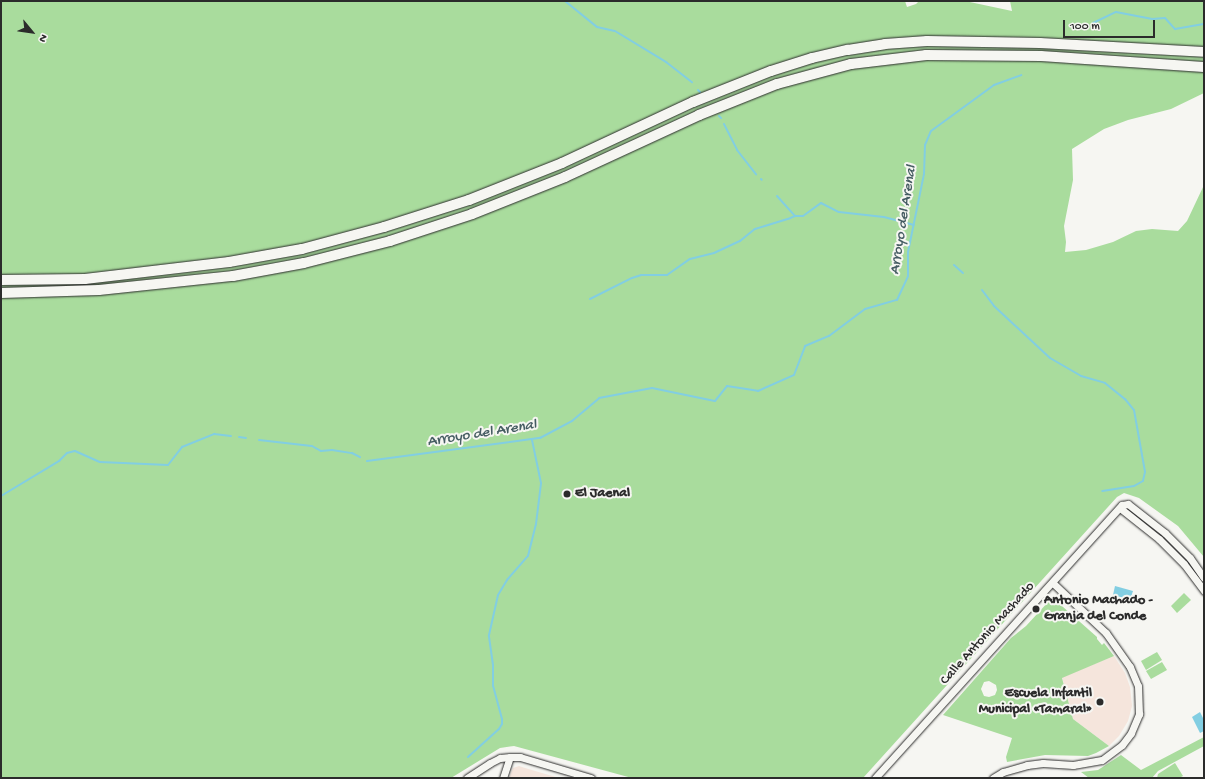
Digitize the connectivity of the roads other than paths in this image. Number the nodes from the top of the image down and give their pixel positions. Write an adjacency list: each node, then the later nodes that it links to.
1 (1204, 52): 3 (highway)
2 (1204, 67): 4 (highway)
3 (1, 280)
4 (1, 293)
5 (1129, 505): 6 (street); 7 (street); 8 (street)
6 (1120, 508): 7 (street); 9 (street, Calle Antonio Machado)
7 (1126, 513): 10 (street)
8 (1204, 578)
9 (1053, 583): 16 (street, Calle Antonio Machado); 17 (street)
10 (1204, 591)
11 (510, 757): 12 (street); 13 (street); 14 (street)
12 (574, 776): 15 (street)
13 (468, 778)
14 (502, 778)
15 (591, 778)
16 (875, 778)
17 (993, 778)

